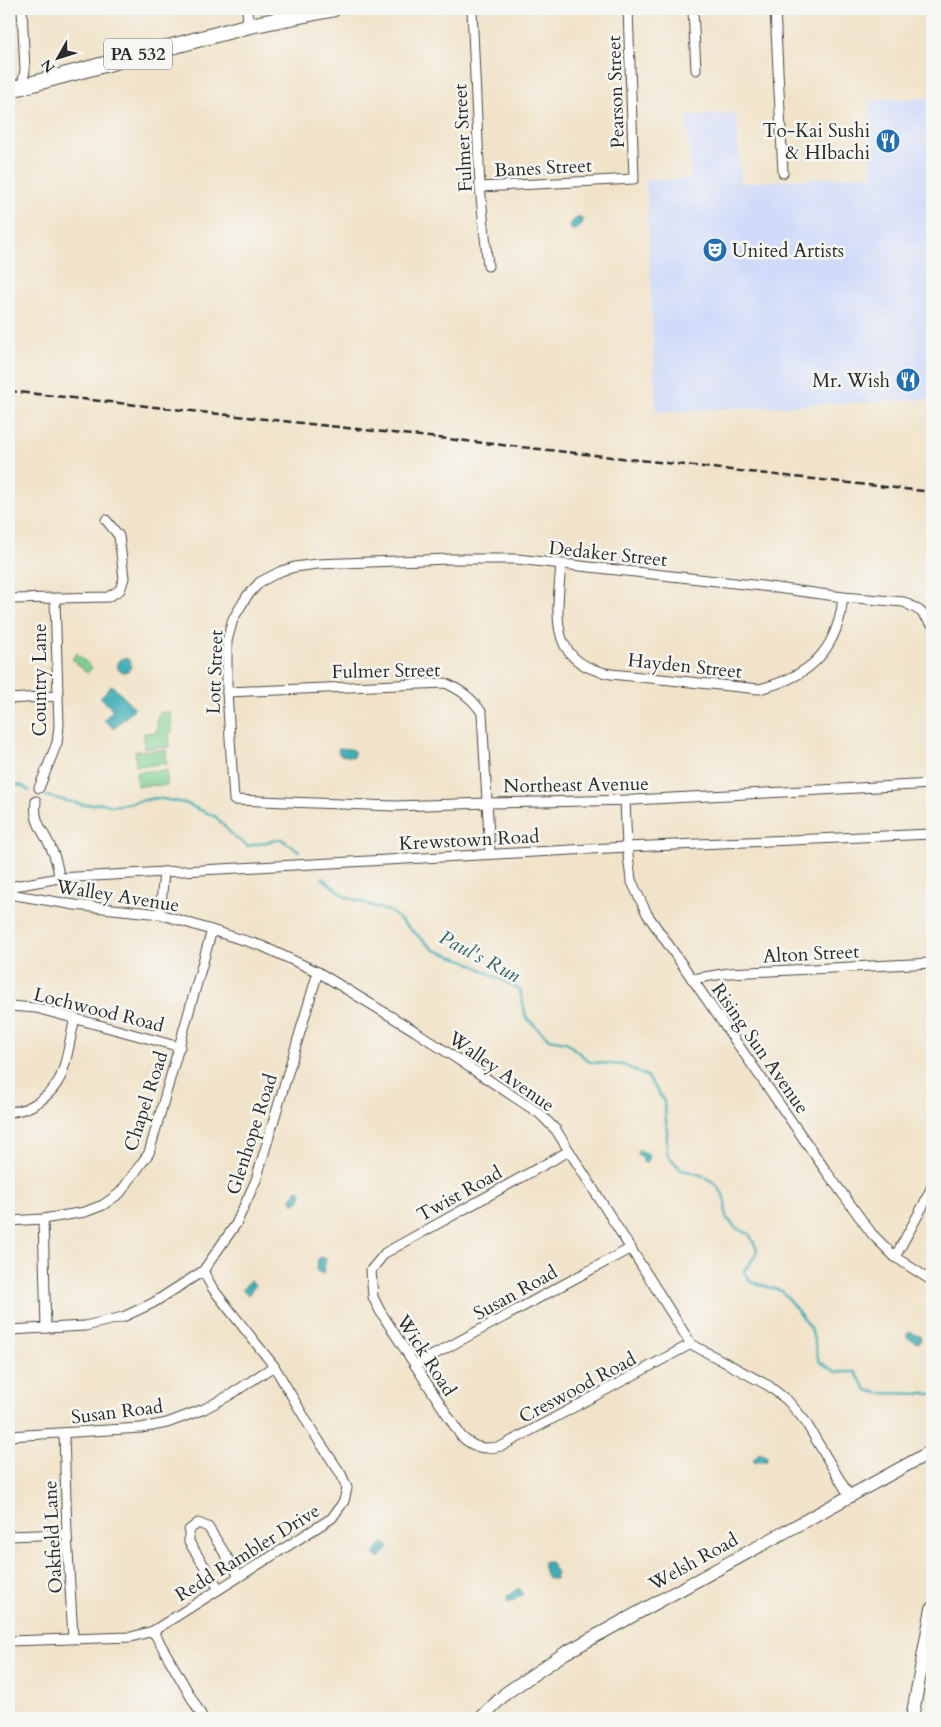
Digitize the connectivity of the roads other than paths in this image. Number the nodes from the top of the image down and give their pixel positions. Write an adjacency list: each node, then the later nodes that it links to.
1 (22, 9): 10 (street)
2 (247, 9): 8 (street)
3 (333, 9): 8 (main road, PA 532)
4 (472, 9): 13 (street, Fulmer Street)
5 (628, 9): 12 (street, Pearson Street)
6 (692, 9): 9 (street)
7 (775, 9): 11 (street)
8 (248, 26): 10 (main road, PA 532)
9 (696, 70)
10 (16, 88)
11 (783, 173)
12 (634, 175): 13 (street, Banes Street)
13 (480, 187): 14 (street, Fulmer Street)
14 (488, 266)
15 (106, 520): 20 (street)
16 (561, 564): 17 (street, Dedaker Street); 18 (street, Dedaker Street); 18 (street, Hayden Street)
17 (273, 575): 22 (street, Lott Street)
18 (844, 597): 21 (street, Dedaker Street)
19 (9, 599): 20 (street)
20 (54, 600): 23 (street, Country Lane)
21 (932, 624)
22 (227, 692): 26 (street, Lott Street); 30 (street, Fulmer Street)
23 (57, 696): 24 (street); 27 (street, Country Lane)
24 (9, 700)
25 (932, 784): 28 (street, Northeast Avenue)
26 (232, 787): 30 (street, Northeast Avenue)
27 (39, 788)
28 (625, 800): 30 (street, Northeast Avenue); 32 (street, Rising Sun Avenue)
29 (36, 801): 35 (street)
30 (488, 802): 33 (street, Fulmer Street)
31 (932, 834): 32 (street, Krewstown Road)
32 (627, 847): 33 (street, Krewstown Road); 42 (street, Rising Sun Avenue)
33 (490, 854): 34 (street, Krewstown Road)
34 (164, 872): 35 (street, Krewstown Road); 38 (street)
35 (59, 878): 36 (street, Krewstown Road)
36 (9, 887)
37 (9, 894): 38 (street, Walley Avenue)
38 (160, 914): 39 (street, Walley Avenue)
39 (212, 930): 41 (street, Walley Avenue); 45 (street, Chapel Road)
40 (932, 963): 42 (street, Alton Street)
41 (318, 972): 47 (street, Walley Avenue); 54 (street, Glenhope Road)
42 (692, 979): 52 (street, Rising Sun Avenue)
43 (9, 1006): 44 (street, Lochwood Road)
44 (75, 1018): 45 (street, Lochwood Road); 46 (street)
45 (180, 1047): 49 (street, Chapel Road)
46 (9, 1112)
47 (570, 1151): 51 (street, Walley Avenue); 53 (street, Twist Road)
48 (932, 1186): 52 (street)
49 (44, 1219): 50 (street, Chapel Road); 56 (street)
50 (9, 1221)
51 (631, 1248): 58 (street, Walley Avenue); 59 (street, Susan Road)
52 (895, 1257): 55 (street, Rising Sun Avenue)
53 (371, 1270): 59 (street, Wick Road)
54 (202, 1271): 56 (street, Glenhope Road); 60 (street, Redd Rambler Drive)
55 (932, 1281)
56 (46, 1328): 57 (street, Glenhope Road)
57 (9, 1330)
58 (692, 1344): 63 (street, Creswood Road); 65 (street, Walley Avenue)
59 (415, 1365): 63 (street, Wick Road)
60 (274, 1366): 61 (street, Susan Road); 68 (street, Redd Rambler Drive)
61 (64, 1434): 62 (street, Susan Road); 66 (street, Oakfield Lane)
62 (9, 1436)
63 (476, 1446)
64 (932, 1451): 65 (main road, Welsh Road)
65 (850, 1496): 75 (main road, Welsh Road)
66 (67, 1534): 67 (street); 72 (street, Oakfield Lane)
67 (9, 1536)
68 (239, 1576): 69 (street, Redd Rambler Drive); 69 (street)
69 (218, 1589): 71 (street, Redd Rambler Drive)
70 (932, 1608): 76 (main road)
71 (153, 1631): 72 (street, Redd Rambler Drive); 74 (street)
72 (73, 1638): 73 (street, Redd Rambler Drive)
73 (9, 1641)
74 (201, 1717)
75 (481, 1718)
76 (912, 1718)

